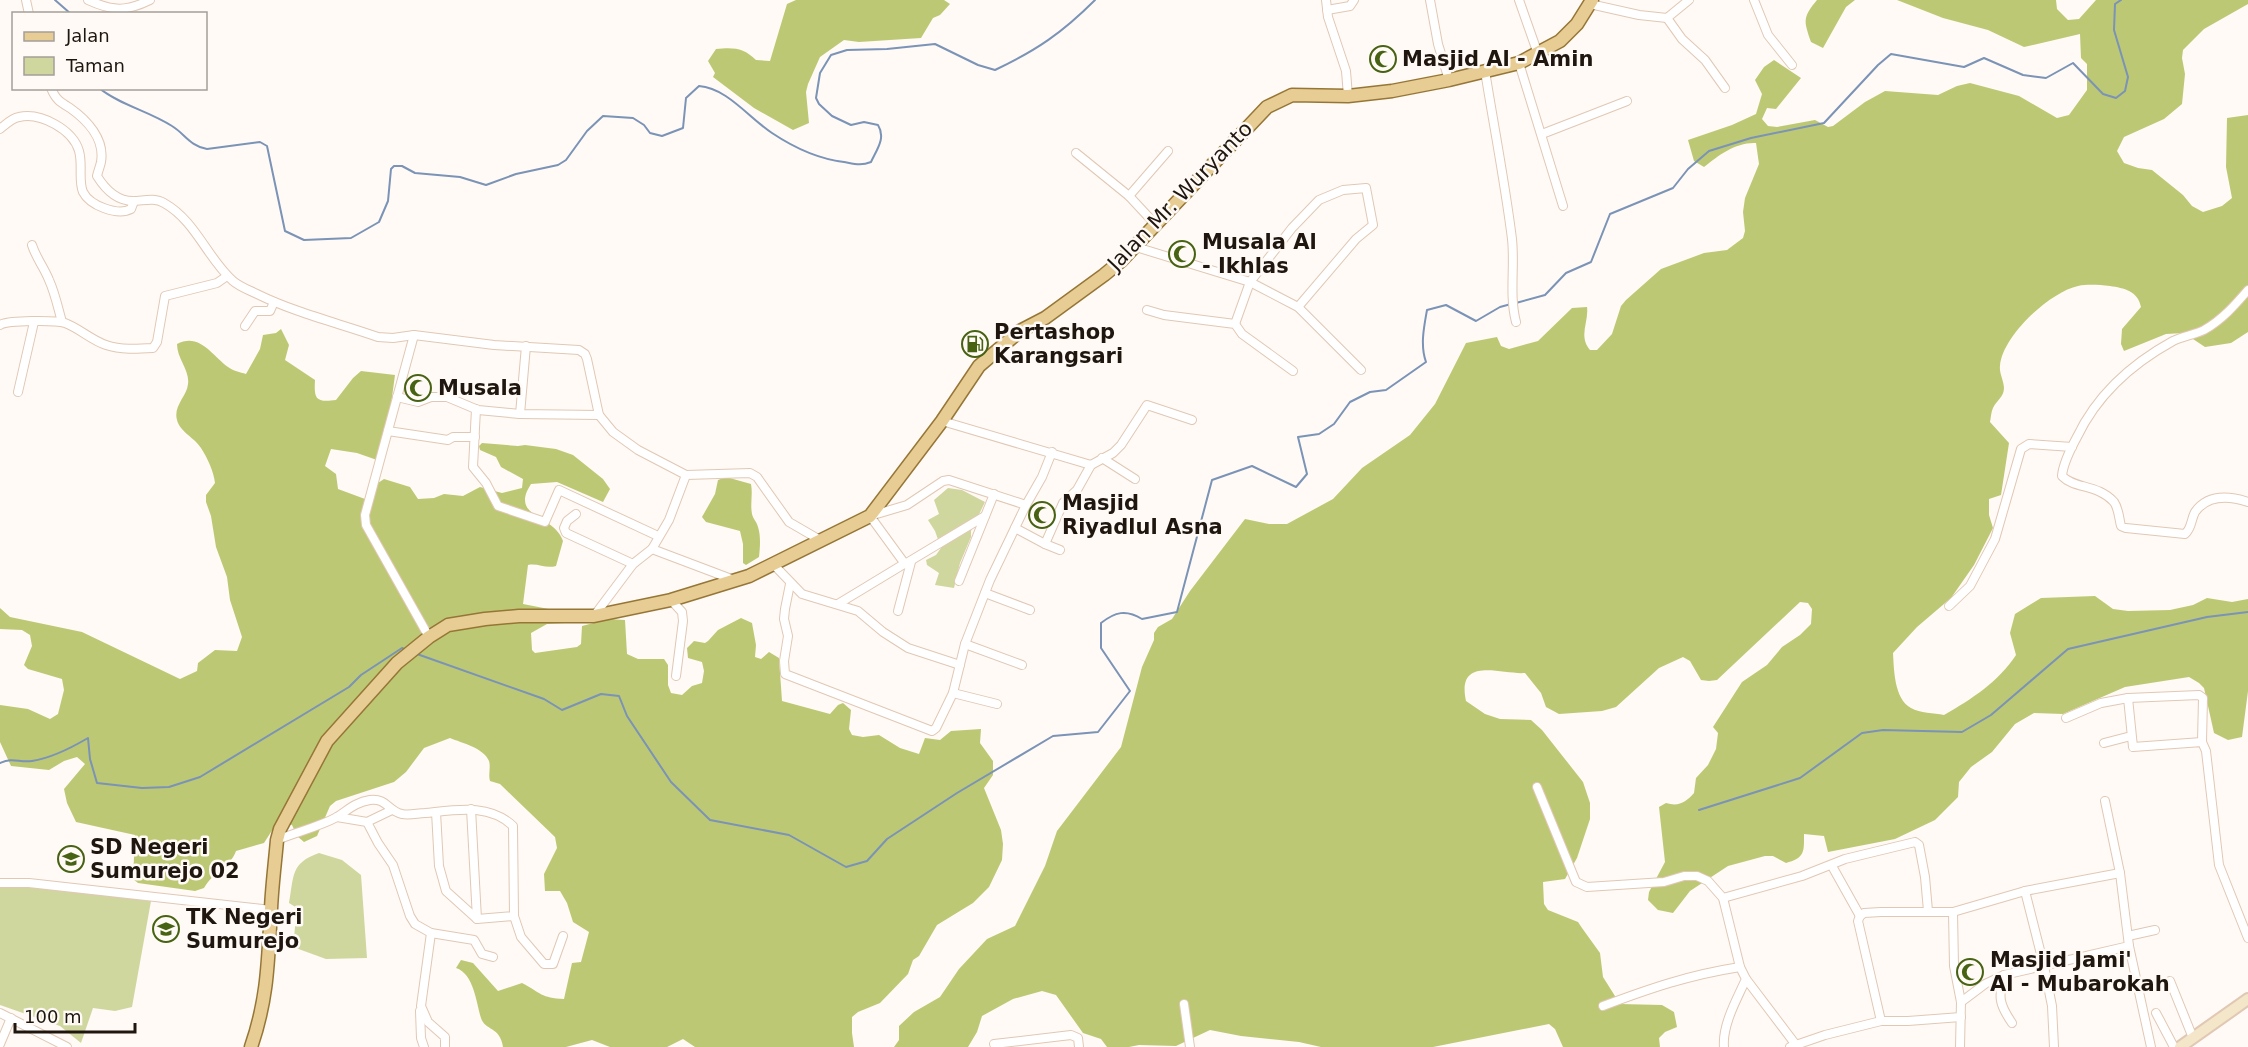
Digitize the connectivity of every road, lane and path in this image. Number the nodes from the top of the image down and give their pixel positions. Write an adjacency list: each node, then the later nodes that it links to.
1 (88, 0): 2 (street)
2 (150, 0)
3 (1326, 0): 10 (street)
4 (1354, 0): 10 (street)
5 (1430, 0): 16 (street)
6 (1519, 0): 12 (street)
7 (1689, 0): 11 (street)
8 (1591, 2): 11 (street); 12 (main road, Jalan Mr. Wuryanto)
9 (1754, 2): 14 (street)
10 (1327, 10): 19 (street)
11 (1667, 18): 17 (street)
12 (1538, 54): 13 (main road, Jalan Mr. Wuryanto)
13 (1519, 63): 15 (main road, Jalan Mr. Wuryanto); 22 (street)
14 (1792, 65)
15 (1485, 71): 16 (main road, Jalan Mr. Wuryanto); 39 (street)
16 (1449, 80): 19 (main road, Jalan Mr. Wuryanto)
17 (1725, 88)
18 (52, 90): 26 (street)
19 (1348, 96): 28 (main road, Jalan Mr. Wuryanto)
20 (1627, 100): 22 (street)
21 (0, 129): 26 (street)
22 (1542, 134): 27 (street)
23 (1168, 151): 25 (street)
24 (1076, 153): 25 (street)
25 (1129, 196): 28 (street)
26 (134, 201): 31 (street)
27 (1563, 206)
28 (1156, 225): 30 (main road, Jalan Mr. Wuryanto)
29 (32, 245): 38 (street)
30 (1136, 247): 32 (street); 53 (main road, Jalan Mr. Wuryanto)
31 (227, 276): 34 (street); 38 (street)
32 (1250, 282): 35 (street); 35 (street); 40 (street)
33 (2248, 290): 56 (street)
34 (274, 302): 42 (street); 43 (street)
35 (1298, 307): 45 (street)
36 (1147, 310): 40 (street)
37 (34, 322): 38 (street); 41 (street); 47 (street)
38 (62, 322)
39 (1516, 322)
40 (1235, 324): 46 (street)
41 (0, 326)
42 (244, 326)
43 (414, 335): 44 (street); 48 (street)
44 (526, 346): 50 (street); 51 (street)
45 (1361, 370)
46 (1293, 371)
47 (18, 392)
48 (397, 397): 49 (street); 54 (street)
49 (476, 409): 50 (street); 55 (street)
50 (520, 414): 51 (street)
51 (599, 414): 60 (street)
52 (1192, 420): 58 (street)
53 (942, 421): 57 (street); 66 (main road, Jalan Mr. Wuryanto)
54 (388, 431): 55 (street); 87 (street)
55 (475, 437): 69 (street)
56 (2072, 447): 63 (street); 83 (street)
57 (1052, 452): 59 (street); 64 (street)
58 (1101, 458): 59 (street); 61 (street)
59 (1091, 465): 71 (street)
60 (686, 475): 69 (street); 70 (street)
61 (1135, 479)
62 (994, 494): 64 (street); 66 (street); 67 (street)
63 (2248, 502)
64 (1026, 505): 68 (street)
65 (576, 514): 75 (street)
66 (870, 516): 70 (main road, Jalan Mr. Wuryanto); 74 (street)
67 (985, 516): 74 (street); 78 (street)
68 (1015, 528): 71 (street); 80 (street)
69 (658, 537): 72 (street)
70 (820, 540): 76 (main road, Jalan Mr. Wuryanto)
71 (1046, 544): 73 (street)
72 (652, 549): 75 (street); 77 (street)
73 (1060, 550)
74 (907, 563): 82 (street); 85 (street)
75 (633, 564): 86 (street)
76 (773, 564): 77 (main road, Jalan Mr. Wuryanto); 79 (street)
77 (737, 580): 81 (main road, Jalan Mr. Wuryanto)
78 (959, 581)
79 (790, 584): 82 (street); 92 (street)
80 (985, 593): 84 (street); 88 (street)
81 (671, 600): 86 (main road, Jalan Mr. Wuryanto); 91 (street)
82 (838, 604): 89 (street)
83 (1949, 606)
84 (1030, 610)
85 (898, 611)
86 (594, 616): 87 (main road, Jalan Mr. Wuryanto)
87 (429, 637): 106 (main road, Jalan Mr. Wuryanto)
88 (965, 644): 89 (street); 90 (street)
89 (960, 665): 92 (street)
90 (1022, 665)
91 (676, 676)
92 (953, 693): 94 (street)
93 (2128, 698): 95 (street); 96 (street); 97 (street)
94 (996, 704)
95 (2066, 718)
96 (2131, 736): 97 (street); 98 (street)
97 (2202, 742): 122 (street)
98 (2104, 743)
99 (1538, 787): 111 (street)
100 (2105, 801): 108 (street)
101 (471, 809): 103 (street); 115 (street); 117 (street)
102 (392, 810): 103 (street); 104 (street); 105 (street)
103 (436, 812): 117 (street)
104 (337, 817): 105 (street); 106 (street)
105 (367, 822): 119 (street)
106 (277, 840): 112 (main road, Jalan Mr. Wuryanto)
107 (1832, 866): 111 (street); 113 (street); 116 (street)
108 (2120, 873): 110 (street); 121 (street)
109 (0, 883): 112 (street)
110 (2025, 891): 114 (street); 125 (street)
111 (1723, 898): 126 (street)
112 (271, 910): 146 (main road, Jalan Mr. Wuryanto)
113 (1928, 911): 114 (street); 116 (street)
114 (1953, 912): 131 (street)
115 (514, 916): 117 (street); 120 (street)
116 (1860, 916): 139 (street)
117 (477, 919)
118 (2155, 930): 121 (street)
119 (431, 933): 124 (street); 133 (street)
120 (563, 936)
121 (2128, 936): 123 (street)
122 (2248, 938)
123 (2129, 946): 125 (street); 154 (street)
124 (493, 957)
125 (2044, 966): 127 (street); 153 (street)
126 (1740, 967): 128 (street); 134 (street)
127 (2004, 975): 131 (street); 140 (street)
128 (1746, 980): 144 (street); 151 (street)
129 (2170, 981): 141 (street)
130 (2248, 999): 141 (main road)
131 (1961, 1002): 137 (street)
132 (1184, 1004): 150 (street)
133 (421, 1006): 147 (street); 148 (street)
134 (1603, 1006)
135 (0, 1013): 138 (street)
136 (2156, 1013): 155 (street)
137 (1961, 1017): 139 (street); 152 (street)
138 (11, 1018): 142 (street); 145 (street)
139 (1881, 1021): 144 (street)
140 (2012, 1023)
141 (2193, 1038): 156 (main road)
142 (0, 1044)
143 (994, 1044): 149 (street)
144 (1793, 1046)
145 (67, 1047)
146 (251, 1047)
147 (424, 1047)
148 (445, 1047)
149 (1079, 1047)
150 (1190, 1047)
151 (1724, 1047)
152 (1960, 1047)
153 (2054, 1047)
154 (2151, 1047)
155 (2174, 1047)
156 (2180, 1047)

